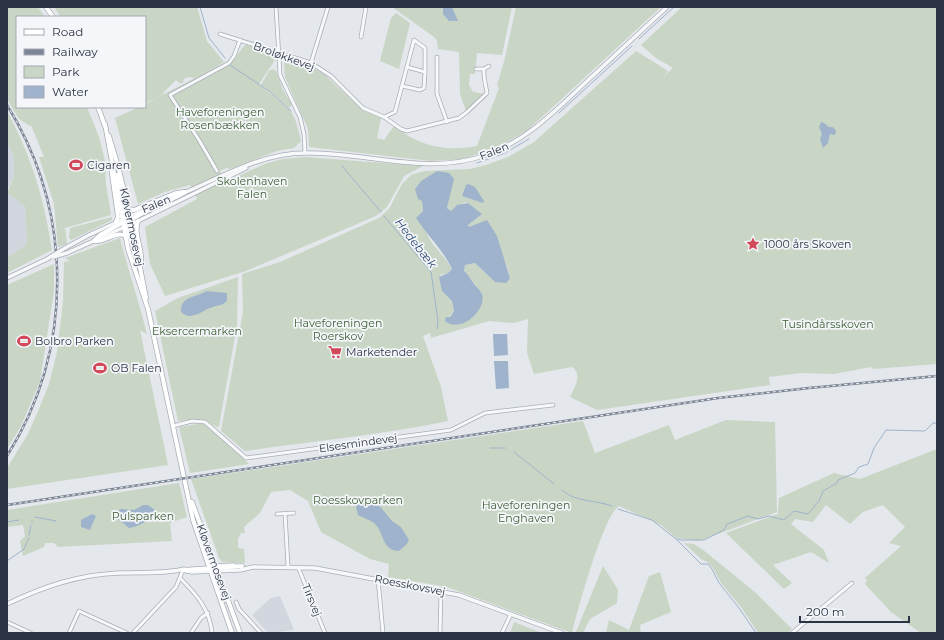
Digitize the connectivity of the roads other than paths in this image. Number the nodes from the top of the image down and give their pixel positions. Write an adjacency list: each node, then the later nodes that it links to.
1 (46, 7): 6 (main road)
2 (276, 7): 10 (street)
3 (328, 7): 12 (street)
4 (366, 7): 8 (street)
5 (667, 7): 23 (street, Falen)
6 (51, 16)
7 (220, 34): 9 (street, Broløkkevej)
8 (361, 37)
9 (240, 40): 10 (street, Broløkkevej); 26 (street)
10 (278, 51): 12 (street, Broløkkevej); 23 (street)
11 (437, 57): 21 (street)
12 (311, 63): 20 (street, Broløkkevej)
13 (489, 66): 16 (street)
14 (407, 67): 17 (street); 17 (street); 18 (street)
15 (476, 69): 16 (street)
16 (484, 69): 21 (street, Broløkkevej)
17 (424, 72): 18 (street)
18 (402, 86): 20 (street)
19 (98, 108): 22 (main road, Kløvermosevej)
20 (384, 117): 21 (street, Broløkkevej)
21 (447, 122)
22 (105, 124): 25 (main road, Kløvermosevej); 28 (main road, Kløvermosevej)
23 (305, 153): 24 (street, Falen)
24 (270, 158): 27 (street, Falen); 29 (street, Falen)
25 (112, 161): 30 (main road); 31 (main road, Kløvermosevej)
26 (217, 171)
27 (185, 192): 28 (main road); 31 (main road)
28 (128, 209): 31 (main road, Kløvermosevej)
29 (138, 221): 31 (street, Falen); 35 (main road)
30 (116, 222): 31 (street, Falen); 34 (street, Falen, bridge)
31 (127, 222): 32 (main road, Kløvermosevej); 33 (main road); 35 (main road, Kløvermosevej)
32 (126, 236): 33 (main road); 37 (main road, Kløvermosevej)
33 (94, 241): 34 (street, Falen, bridge)
34 (46, 259): 36 (street, Falen)
35 (140, 265): 37 (main road, Kløvermosevej)
36 (7, 278)
37 (148, 309): 39 (main road, Kløvermosevej)
38 (553, 405): 39 (street, Elsesmindevej)
39 (173, 426): 40 (main road, Kløvermosevej)
40 (187, 491): 48 (main road, Kløvermosevej); 48 (main road, Kløvermosevej)
41 (294, 513): 43 (street)
42 (277, 514): 43 (street)
43 (285, 514): 45 (street)
44 (242, 566): 47 (street, Roesskovsvej); 48 (main road)
45 (288, 566): 46 (street, Roesskovsvej); 47 (street, Roesskovsvej)
46 (298, 566): 51 (street, Roesskovsvej); 68 (street, Tirsvej)
47 (253, 567): 48 (street, Roesskovsvej)
48 (213, 568): 49 (main road); 65 (main road, Kløvermosevej); 66 (main road, Kløvermosevej)
49 (183, 570): 50 (street); 55 (street)
50 (181, 579): 56 (street); 62 (street)
51 (378, 579): 53 (street, Roesskovsvej); 69 (street)
52 (852, 583): 73 (street)
53 (441, 590): 57 (street, Roesskovsvej); 70 (street)
54 (236, 602): 67 (street)
55 (7, 604)
56 (208, 613): 63 (street); 64 (street)
57 (511, 614): 71 (street); 72 (street, Roesskovsvej)
58 (7, 622): 59 (street)
59 (31, 633)
60 (68, 633): 61 (street)
61 (127, 633)
62 (133, 633)
63 (191, 633)
64 (212, 633)
65 (232, 633)
66 (240, 633)
67 (261, 633)
68 (325, 633)
69 (383, 633)
70 (440, 633)
71 (502, 633)
72 (562, 633)
73 (792, 633)

